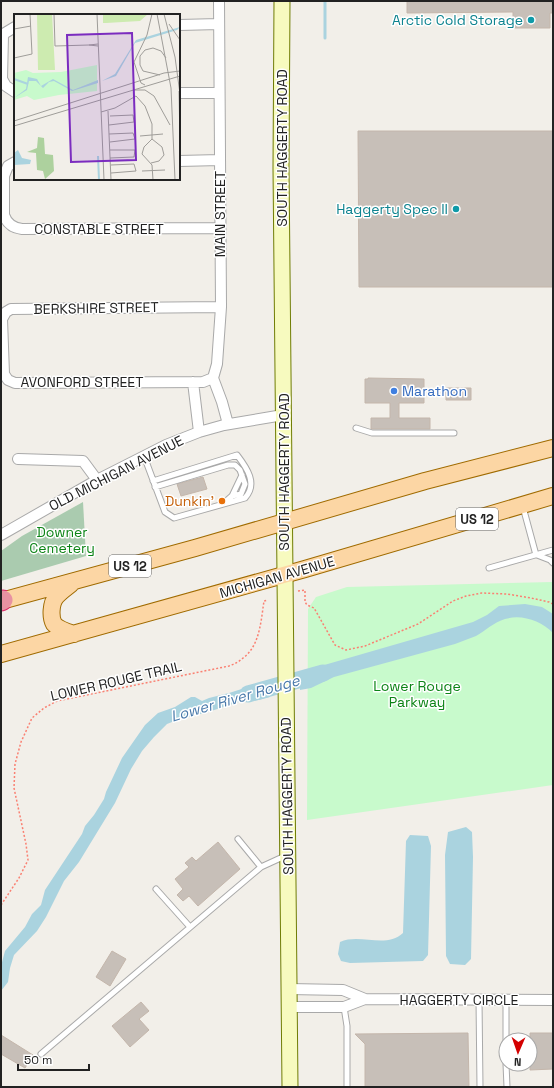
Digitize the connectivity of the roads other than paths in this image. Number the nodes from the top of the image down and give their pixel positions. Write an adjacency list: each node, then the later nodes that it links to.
1 (219, 1): 3 (street, MAIN STREET)
2 (282, 1): 17 (main road, SOUTH HAGGERTY ROAD)
3 (219, 24): 4 (street); 8 (street, MAIN STREET)
4 (180, 25)
5 (14, 28): 6 (street)
6 (14, 92)
7 (180, 93): 8 (street)
8 (219, 93): 10 (street, MAIN STREET)
9 (180, 160): 10 (street)
10 (220, 160): 12 (street, MAIN STREET)
11 (14, 163): 12 (street, CONSTABLE STREET)
12 (220, 228): 13 (street, MAIN STREET)
13 (221, 307): 14 (street, BERKSHIRE STREET); 15 (street, MAIN STREET)
14 (2, 345): 16 (street, AVONFORD STREET)
15 (213, 378): 16 (street, AVONFORD STREET); 18 (street)
16 (193, 382): 20 (street)
17 (283, 414): 18 (street, OLD MICHIGAN AVENUE); 31 (main road, SOUTH HAGGERTY ROAD)
18 (228, 424): 20 (street, OLD MICHIGAN AVENUE)
19 (356, 428): 21 (lane)
20 (199, 432): 23 (street, OLD MICHIGAN AVENUE)
21 (454, 434)
22 (553, 448): 31 (main road, US 12)
23 (144, 456): 25 (street, OLD MICHIGAN AVENUE); 26 (lane)
24 (18, 459): 25 (street)
25 (97, 480): 32 (street, OLD MICHIGAN AVENUE)
26 (153, 481): 27 (lane); 29 (lane)
27 (155, 487): 29 (lane); 29 (lane)
28 (553, 496): 30 (main road, MICHIGAN AVENUE / US 12)
29 (222, 505)
30 (522, 506): 34 (lane); 37 (main road, MICHIGAN AVENUE / US 12)
31 (284, 522): 37 (main road, SOUTH HAGGERTY ROAD); 38 (main road, US 12)
32 (1, 535)
33 (553, 550): 34 (lane)
34 (536, 555): 35 (lane); 36 (lane)
35 (553, 563)
36 (490, 568)
37 (284, 575): 40 (main road, MICHIGAN AVENUE / US 12); 43 (main road, SOUTH HAGGERTY ROAD)
38 (73, 582): 39 (main road, US 12); 40 (main road)
39 (2, 601)
40 (74, 634): 41 (main road, MICHIGAN AVENUE / US 12)
41 (1, 654)
42 (238, 839): 44 (lane)
43 (288, 855): 44 (lane); 47 (main road, SOUTH HAGGERTY ROAD)
44 (261, 867): 46 (lane)
45 (156, 889): 46 (lane)
46 (190, 928): 55 (lane)
47 (289, 989): 48 (street, HAGGERTY CIRCLE); 52 (main road, SOUTH HAGGERTY ROAD)
48 (365, 999): 49 (street, HAGGERTY CIRCLE); 53 (street, HAGGERTY CIRCLE)
49 (479, 1000): 50 (street, HAGGERTY CIRCLE); 59 (lane)
50 (506, 1000): 51 (street, HAGGERTY CIRCLE); 54 (lane)
51 (553, 1000)
52 (289, 1007): 53 (street, HAGGERTY CIRCLE); 57 (main road, SOUTH HAGGERTY ROAD)
53 (344, 1007): 58 (lane)
54 (506, 1032)
55 (41, 1054)
56 (506, 1072): 60 (lane)
57 (290, 1087)
58 (347, 1087)
59 (480, 1087)
60 (507, 1087)

